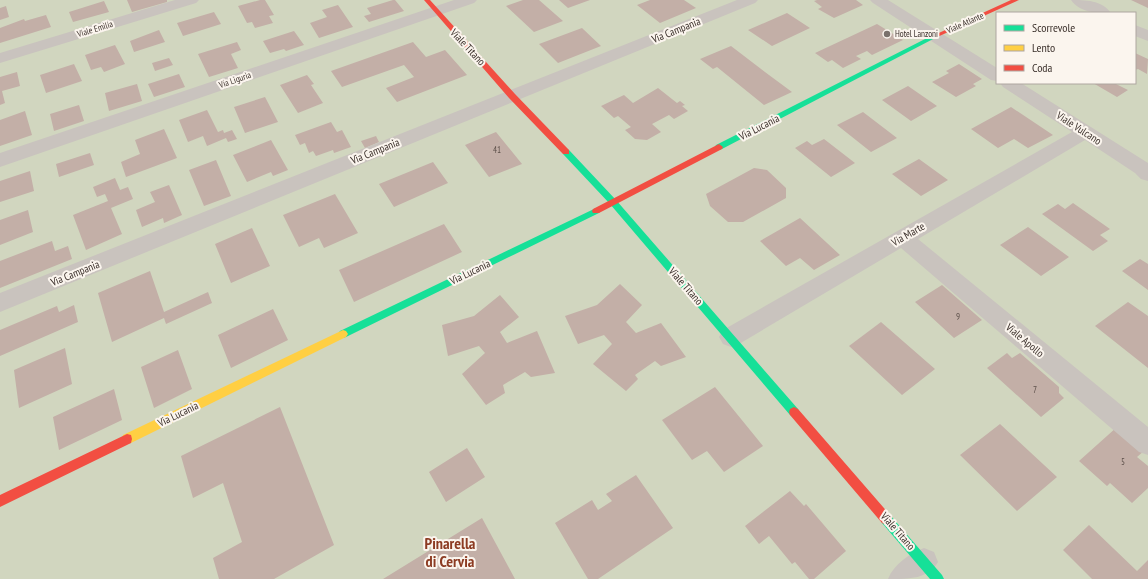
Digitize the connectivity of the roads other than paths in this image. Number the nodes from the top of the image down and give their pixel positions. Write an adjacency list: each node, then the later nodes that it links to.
1 (191, 0): 12 (street, Viale Emilia)
2 (469, 0): 7 (street, Via Liguria)
3 (750, 0): 15 (street, Via Campania)
4 (878, 0): 10 (street)
5 (1016, 0): 10 (street, Viale Atlante)
6 (1079, 0): 8 (street)
7 (431, 6): 15 (street, Viale Titano); 17 (street, Via Liguria)
8 (1101, 12)
9 (1136, 30): 11 (street)
10 (936, 36): 13 (street); 19 (street, Via Lucania)
11 (1148, 36)
12 (0, 58)
13 (996, 75)
14 (1011, 84): 16 (street, Viale Vulcano)
15 (512, 96): 19 (street, Viale Titano); 21 (street, Via Campania)
16 (1085, 132): 18 (street, Viale Vulcano); 20 (street, Via Marte)
17 (0, 160)
18 (1148, 174)
19 (613, 202): 22 (street, Viale Titano); 24 (street, Via Lucania)
20 (902, 237): 22 (street, Via Marte); 23 (street, Viale Apollo)
21 (0, 303)
22 (731, 338): 25 (street, Viale Titano)
23 (1148, 443)
24 (0, 501)
25 (931, 570): 26 (street)
26 (902, 579)

